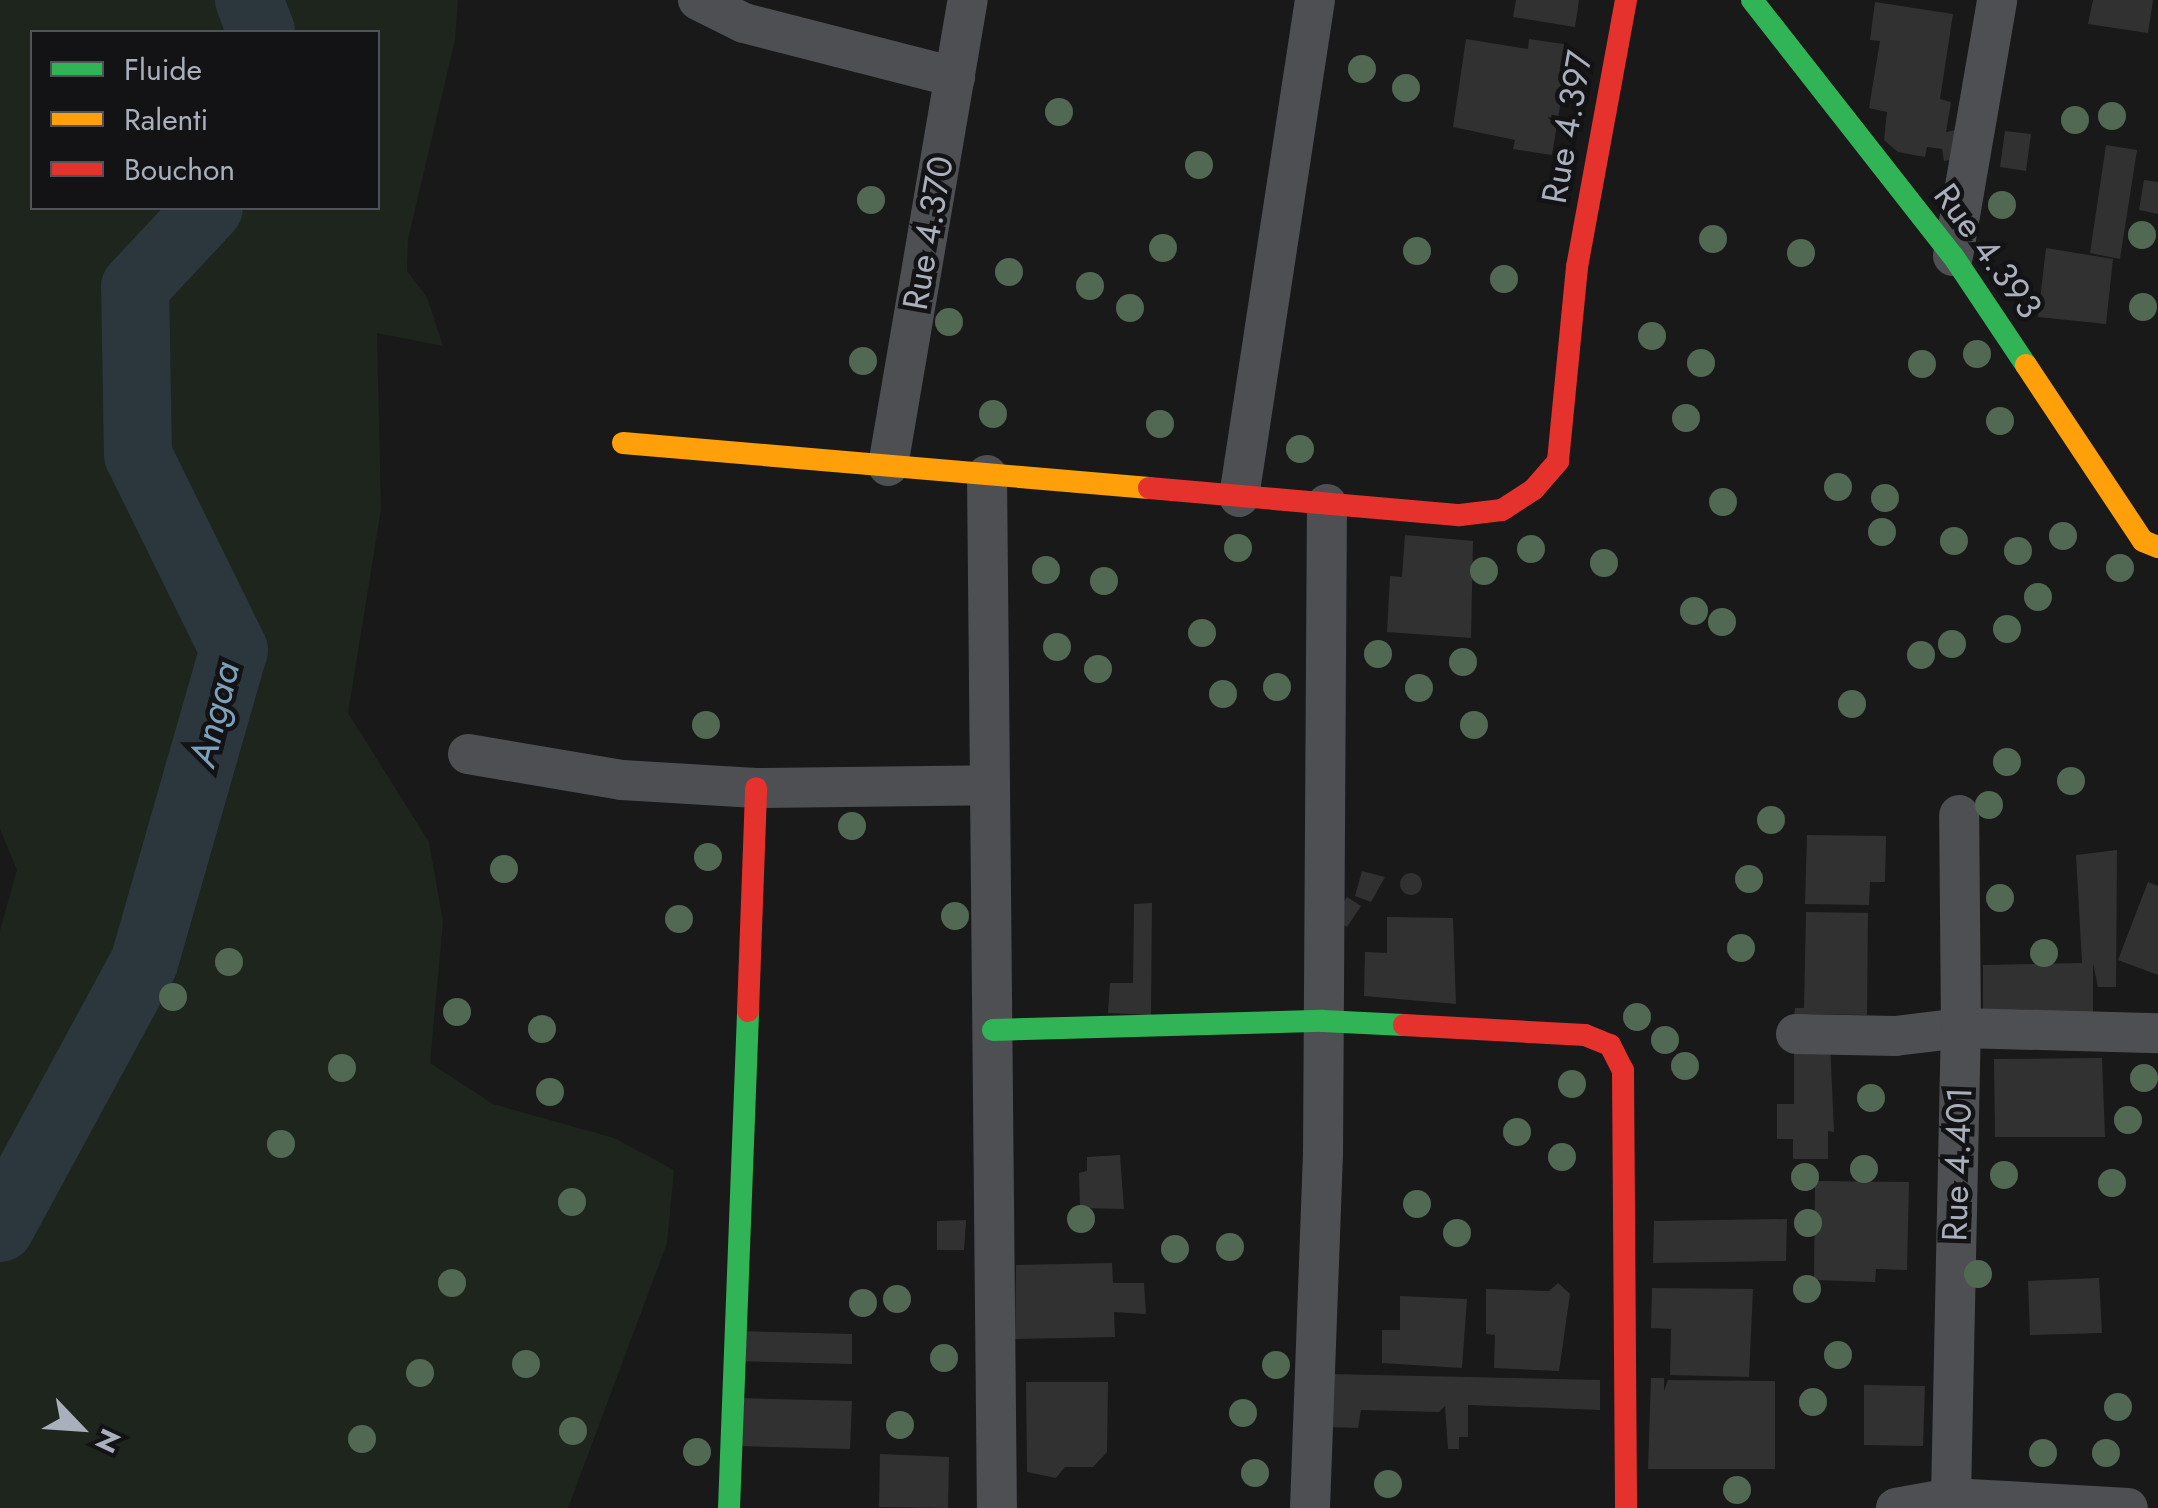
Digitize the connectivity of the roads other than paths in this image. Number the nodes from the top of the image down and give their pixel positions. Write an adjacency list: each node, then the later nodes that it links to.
1 (698, 0): 7 (street)
2 (968, 0): 7 (street, Rue 4.370)
3 (1315, 0): 12 (street)
4 (1626, 0): 13 (street, Rue 4.397)
5 (1752, 0): 8 (street, Rue 4.393)
6 (1998, 0): 8 (street)
7 (954, 77): 10 (street, Rue 4.370)
8 (1953, 256): 14 (street, Rue 4.393)
9 (622, 443): 10 (street, Rue 4.397)
10 (888, 466): 11 (street, Rue 4.397)
11 (987, 474): 12 (street, Rue 4.397); 16 (street)
12 (1239, 496): 13 (street, Rue 4.397)
13 (1327, 504): 19 (street)
14 (2158, 547)
15 (468, 754): 17 (street)
16 (990, 785): 17 (street); 21 (street)
17 (756, 788): 25 (street)
18 (1959, 815): 20 (street, Rue 4.401)
19 (1323, 1021): 21 (street); 27 (street); 28 (street)
20 (1961, 1028): 22 (street); 23 (street); 24 (street, Rue 4.401)
21 (993, 1030): 26 (street)
22 (1796, 1034)
23 (2158, 1034)
24 (1951, 1498): 29 (street); 30 (street)
25 (729, 1508)
26 (997, 1508)
27 (1310, 1508)
28 (1626, 1508)
29 (1896, 1508)
30 (2128, 1508)

